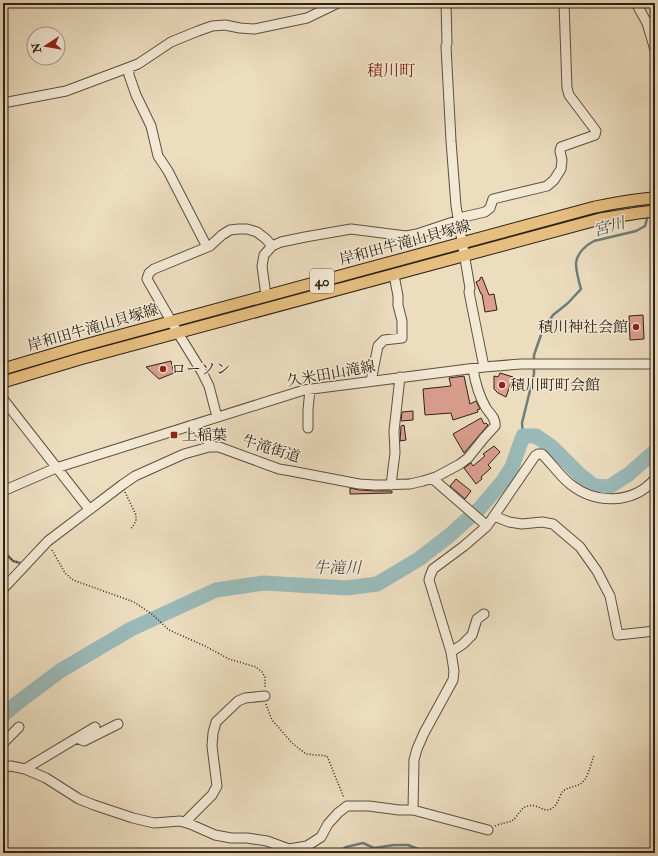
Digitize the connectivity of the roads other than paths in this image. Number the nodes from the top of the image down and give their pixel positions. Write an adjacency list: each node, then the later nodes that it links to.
1 (338, 3): 6 (street)
2 (446, 3): 10 (street)
3 (564, 3): 10 (street)
4 (636, 3): 5 (street)
5 (655, 50)
6 (130, 68): 7 (street); 13 (street)
7 (3, 103)
8 (655, 198): 11 (main road, 岸和田牛滝山貝塚線 / 40)
9 (655, 211): 14 (main road, 岸和田牛滝山貝塚線 / 40)
10 (459, 219): 11 (street); 12 (street)
11 (463, 243): 14 (street); 16 (main road, 岸和田牛滝山貝塚線 / 40)
12 (272, 246): 13 (street); 16 (street)
13 (207, 247): 17 (street)
14 (465, 255): 15 (main road, 岸和田牛滝山貝塚線 / 40); 20 (street)
15 (394, 275): 18 (main road, 岸和田牛滝山貝塚線 / 40); 24 (street)
16 (266, 296): 17 (main road, 岸和田牛滝山貝塚線 / 40)
17 (172, 322): 18 (street); 22 (main road, 岸和田牛滝山貝塚線 / 40)
18 (178, 333): 25 (main road, 岸和田牛滝山貝塚線 / 40); 28 (street)
19 (655, 364): 20 (street, 久米田山滝線)
20 (484, 367): 21 (street, 久米田山滝線)
21 (473, 368): 23 (street, 久米田山滝線); 33 (street, 牛滝街道)
22 (3, 369)
23 (400, 377): 24 (street, 久米田山滝線); 35 (street)
24 (370, 381): 26 (street, 久米田山滝線)
25 (3, 382)
26 (310, 389): 28 (street, 久米田山滝線); 30 (street)
27 (3, 399): 32 (street)
28 (217, 417): 29 (street, 久米田山滝線)
29 (192, 425): 31 (street); 32 (street, 久米田山滝線)
30 (308, 428)
31 (214, 447): 35 (street, 牛滝街道); 37 (street, 牛滝街道)
32 (56, 468): 36 (street, 久米田山滝線); 37 (street)
33 (432, 478): 35 (street, 牛滝街道); 39 (street)
34 (655, 479): 38 (street)
35 (391, 485)
36 (3, 492)
37 (89, 509): 40 (street, 牛滝街道)
38 (494, 516): 39 (street); 42 (street)
39 (487, 526): 43 (street)
40 (3, 589)
41 (484, 614): 43 (street)
42 (655, 632)
43 (451, 652): 52 (street)
44 (265, 696): 53 (street)
45 (118, 724): 48 (street)
46 (19, 727): 49 (street)
47 (95, 727): 48 (street)
48 (77, 738): 51 (street)
49 (3, 743)
50 (3, 767): 51 (street)
51 (25, 769): 53 (street)
52 (413, 810): 53 (street); 54 (street)
53 (185, 822)
54 (488, 830)

